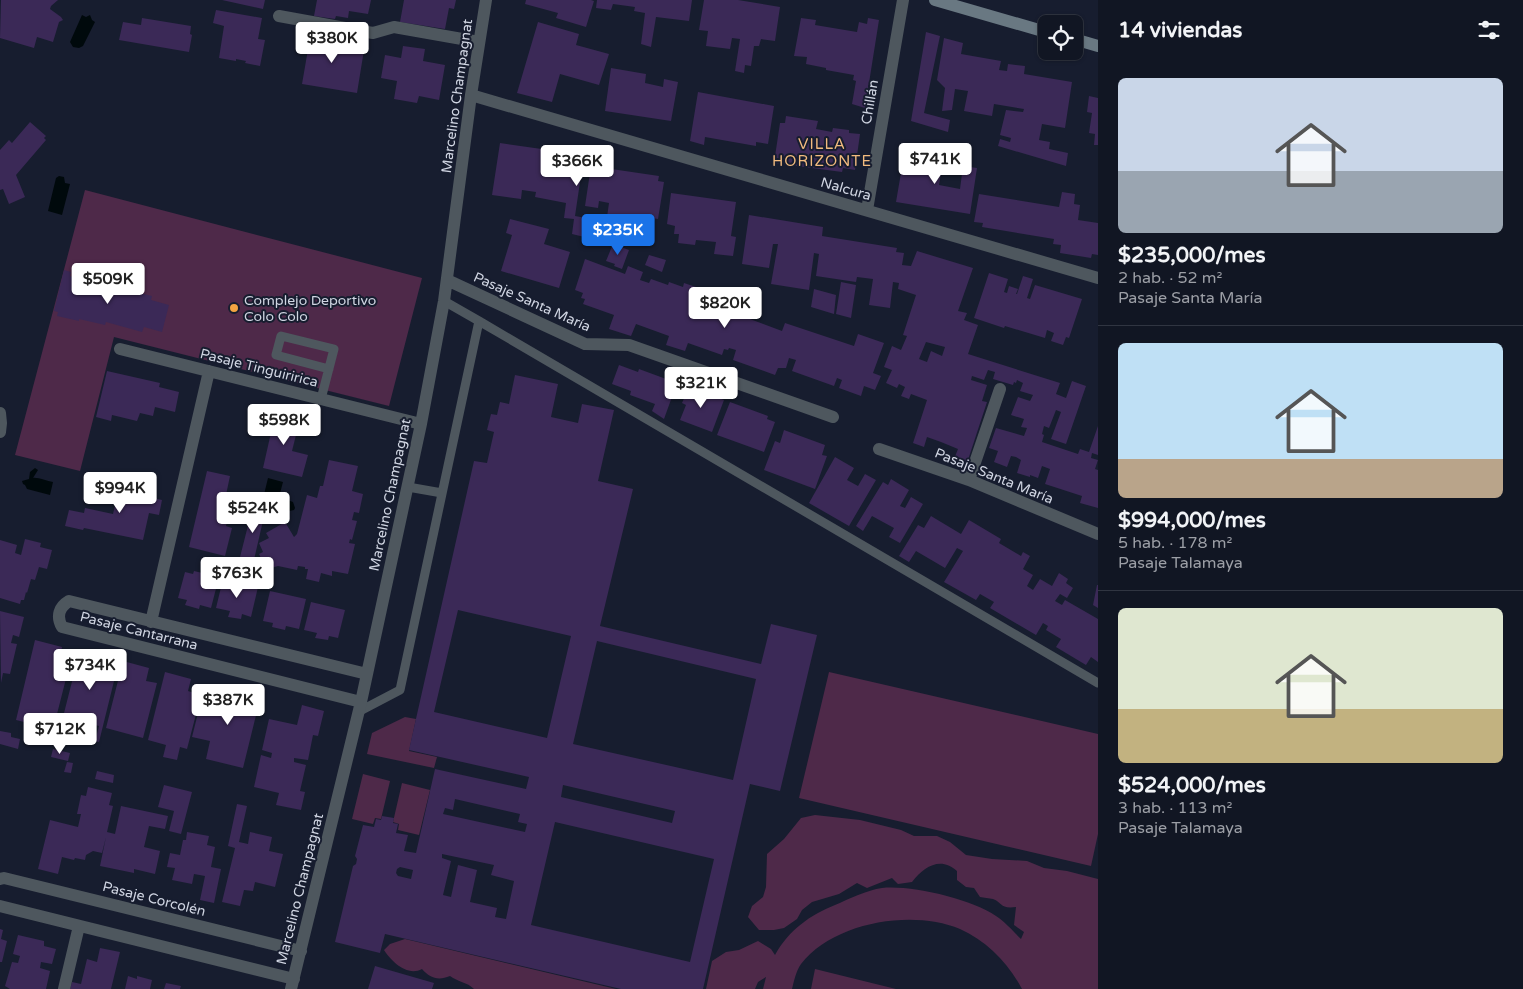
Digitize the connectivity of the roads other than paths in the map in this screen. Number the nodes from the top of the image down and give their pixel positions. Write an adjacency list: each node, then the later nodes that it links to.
1 (486, 0): 6 (street, Marcelino Champagnat)
2 (903, 0): 10 (street, Chillán)
3 (937, 0): 5 (main road)
4 (279, 16): 6 (street)
5 (1038, 30)
6 (479, 42): 9 (street, Marcelino Champagnat)
7 (1083, 42): 8 (main road)
8 (1098, 46)
9 (471, 95): 10 (street, Nalcura); 12 (street, Marcelino Champagnat)
10 (866, 210): 11 (street, Nalcura)
11 (1098, 278)
12 (447, 280): 13 (street, Marcelino Champagnat); 21 (street, Pasaje Santa María)
13 (444, 301): 14 (lane); 22 (street, Marcelino Champagnat)
14 (479, 321): 27 (lane); 31 (lane)
15 (120, 349): 17 (street, Pasaje Tinguiririca)
16 (329, 369): 16 (lane); 19 (lane)
17 (209, 371): 19 (street, Pasaje Tinguiririca); 29 (street)
18 (1000, 389): 25 (street)
19 (321, 399): 22 (street, Pasaje Tinguiririca)
20 (0, 413): 23 (street)
21 (833, 417)
22 (421, 424): 26 (street, Marcelino Champagnat)
23 (0, 432)
24 (879, 449): 25 (street, Pasaje Santa María)
25 (969, 480): 28 (street, Pasaje Santa María)
26 (408, 487): 27 (lane); 30 (street, Marcelino Champagnat)
27 (442, 493): 32 (lane)
28 (1098, 534)
29 (151, 622): 30 (street, Pasaje Cantarrana); 32 (street, Pasaje Cantarrana)
30 (367, 674): 32 (street, Marcelino Champagnat)
31 (1098, 683)
32 (359, 707): 36 (street, Marcelino Champagnat)
33 (0, 879): 36 (street, Pasaje Corcolén)
34 (0, 906): 35 (street)
35 (79, 926): 37 (street); 38 (street)
36 (301, 951): 37 (street, Marcelino Champagnat)
37 (292, 984)
38 (64, 989)

